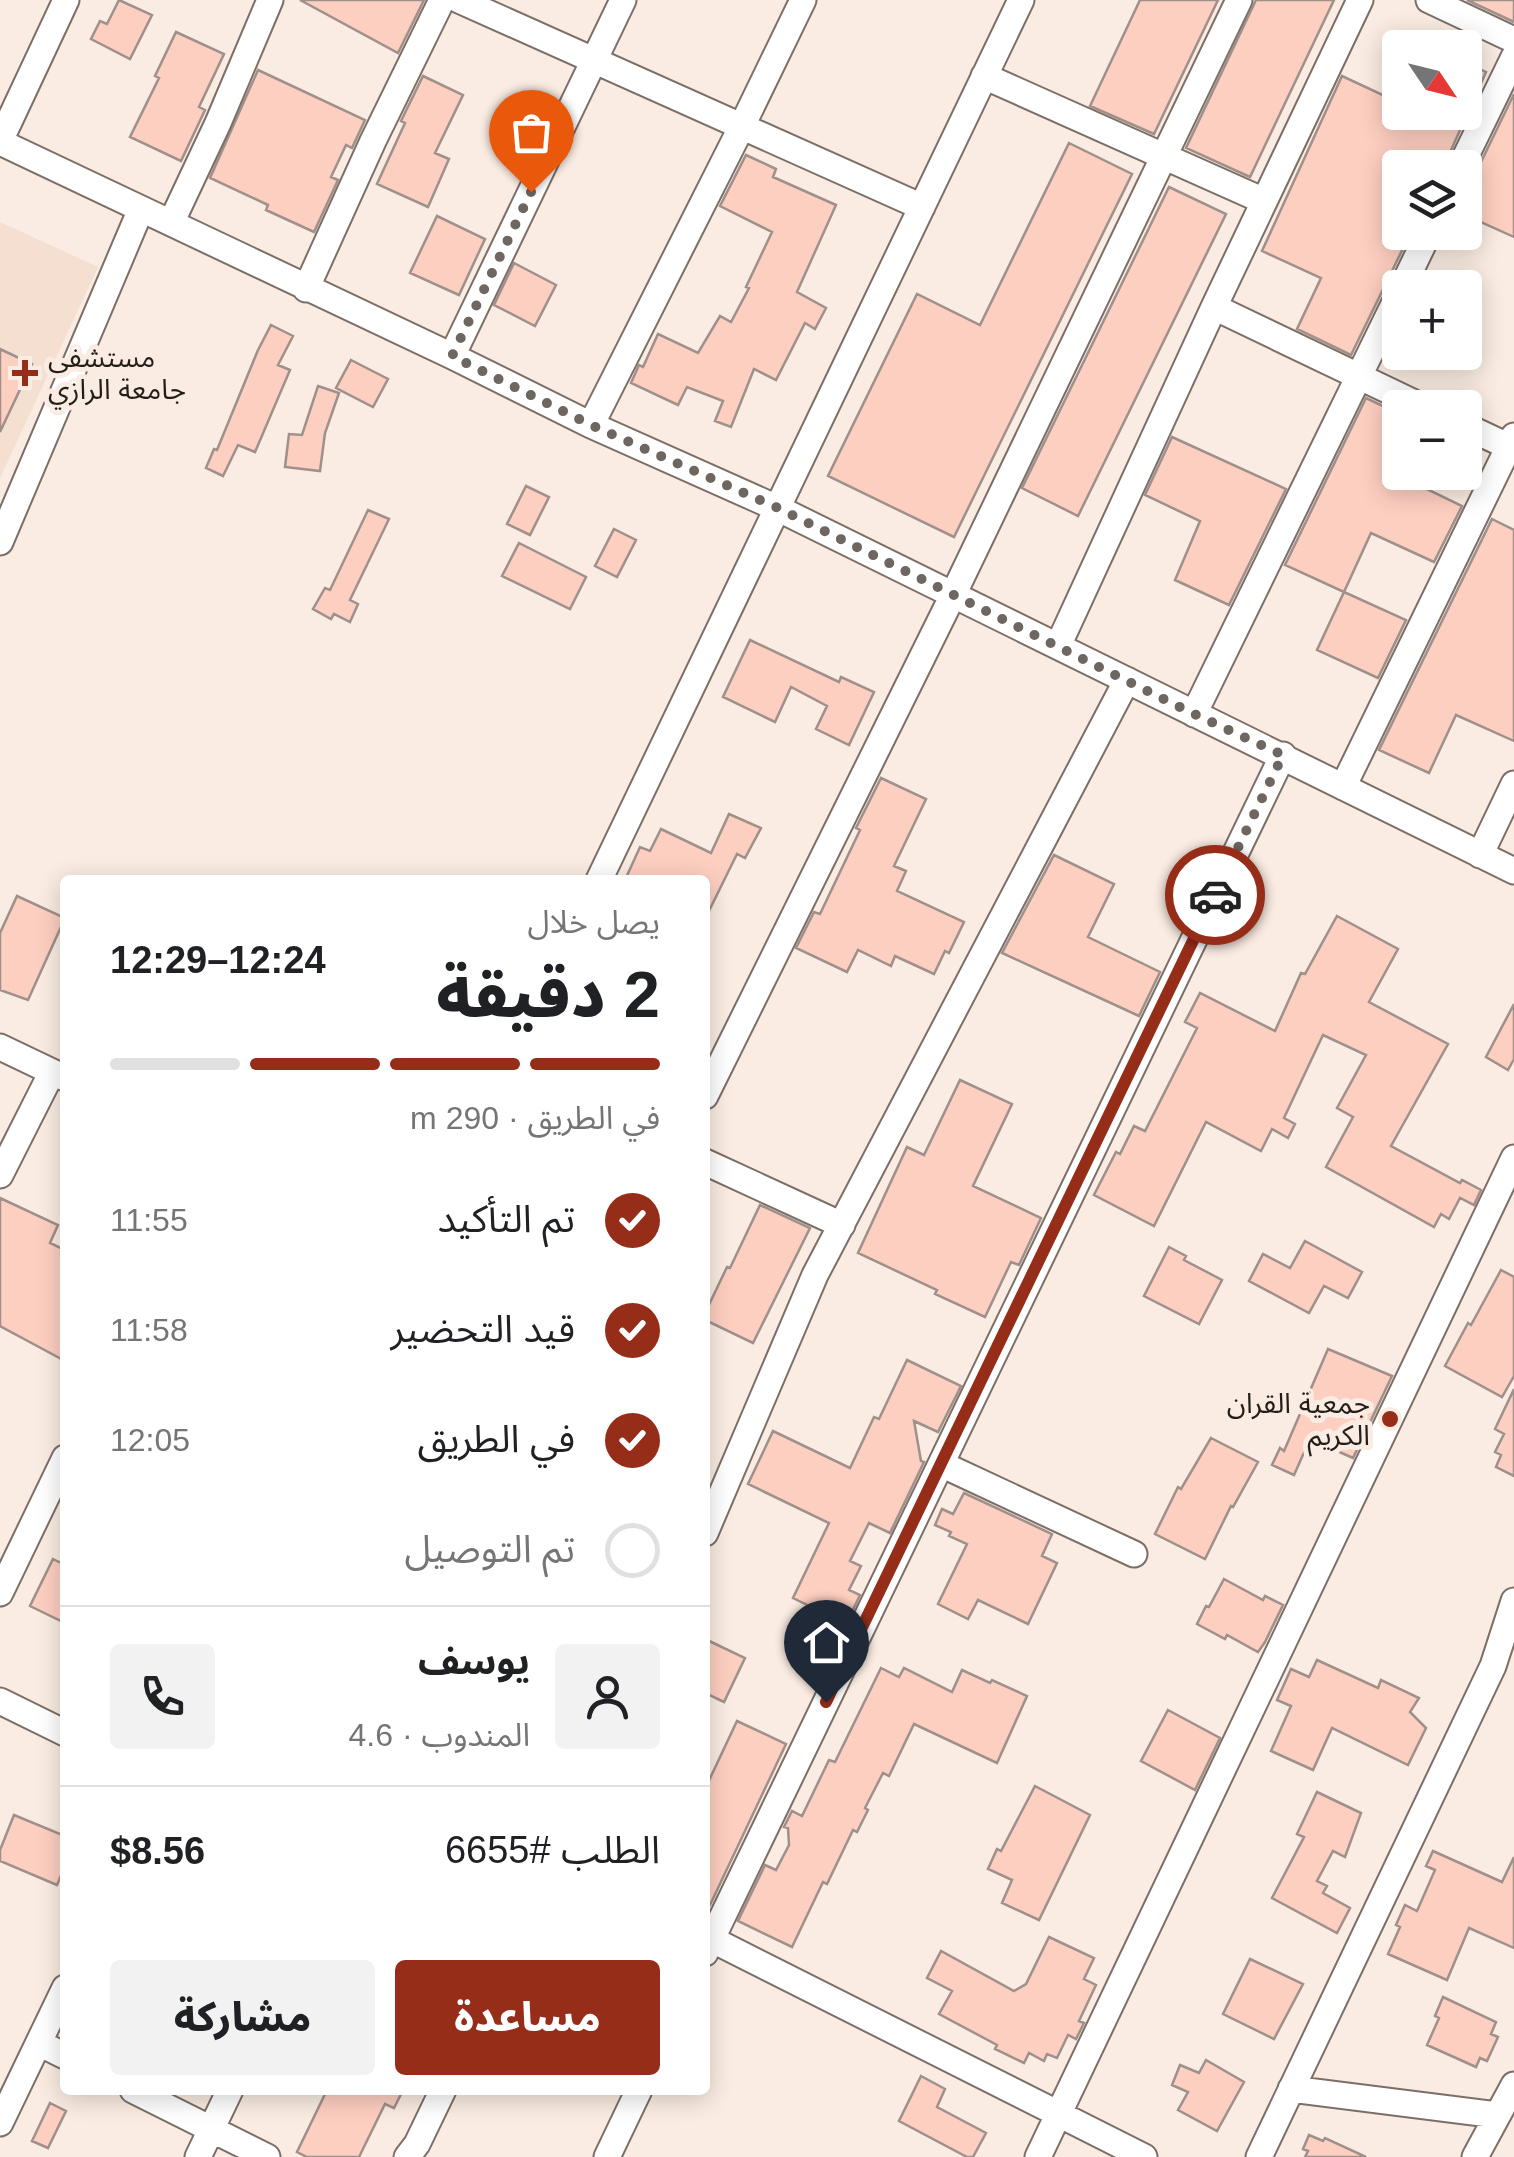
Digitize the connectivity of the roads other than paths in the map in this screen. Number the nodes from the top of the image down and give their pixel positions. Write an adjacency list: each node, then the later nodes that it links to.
1 (66, 0): 16 (street)
2 (270, 0): 22 (street)
3 (442, 0): 23 (street)
4 (459, 0): 13 (street)
5 (623, 0): 13 (street)
6 (803, 0): 15 (street)
7 (1021, 0): 14 (street)
8 (1239, 0): 18 (street)
9 (1360, 0): 19 (street)
10 (1429, 0): 11 (street)
11 (1514, 40)
12 (1514, 58): 17 (street)
13 (595, 60): 15 (street); 26 (street)
14 (984, 76): 18 (street); 20 (street)
15 (742, 126): 20 (street); 29 (street)
16 (0, 141): 21 (street)
17 (1469, 150)
18 (1162, 156): 19 (street); 34 (street)
19 (1264, 202): 24 (street)
20 (922, 207): 32 (street)
21 (141, 209): 22 (street); 33 (street)
22 (170, 223): 23 (street)
23 (306, 289): 26 (street)
24 (1214, 307): 27 (street); 35 (street)
25 (1382, 329): 27 (street)
26 (452, 356): 29 (street)
27 (1359, 376): 28 (street); 37 (street)
28 (1388, 390)
29 (591, 425): 32 (street)
30 (1482, 433): 31 (street)
31 (1512, 444): 40 (street)
32 (778, 508): 34 (street); 43 (street)
33 (0, 542)
34 (952, 594): 35 (street); 46 (street)
35 (1058, 646): 36 (street)
36 (1126, 680): 37 (street); 50 (street)
37 (1194, 714): 38 (street)
38 (1283, 755): 40 (street); 51 (street)
39 (1514, 784): 41 (street)
40 (1343, 787): 41 (street)
41 (1480, 855): 42 (street)
42 (1514, 870)
43 (602, 875)
44 (0, 1047): 45 (street)
45 (59, 1075): 49 (street)
46 (710, 1086)
47 (1514, 1158): 70 (street)
48 (710, 1164): 50 (street)
49 (0, 1175)
50 (842, 1225): 53 (street)
51 (941, 1464): 54 (street); 59 (street)
52 (60, 1468): 55 (street)
53 (710, 1520)
54 (1134, 1554)
55 (0, 1593)
56 (1514, 1601): 65 (street)
57 (0, 1702): 58 (street)
58 (60, 1731)
59 (710, 1937)
60 (710, 1944): 70 (street)
61 (60, 1998): 62 (street)
62 (38, 2043): 63 (street); 72 (street)
63 (60, 2054)
64 (1514, 2085): 71 (street)
65 (1291, 2089): 71 (street); 80 (street)
66 (143, 2095): 73 (street)
67 (228, 2095): 73 (street)
68 (441, 2095): 76 (street)
69 (637, 2095): 77 (street)
70 (1058, 2114): 78 (street); 79 (street)
71 (1498, 2115): 81 (street)
72 (0, 2123)
73 (211, 2129): 74 (street); 75 (street)
74 (198, 2157)
75 (267, 2157)
76 (407, 2157)
77 (607, 2157)
78 (1038, 2157)
79 (1144, 2157)
80 (1259, 2157)
81 (1475, 2157)

